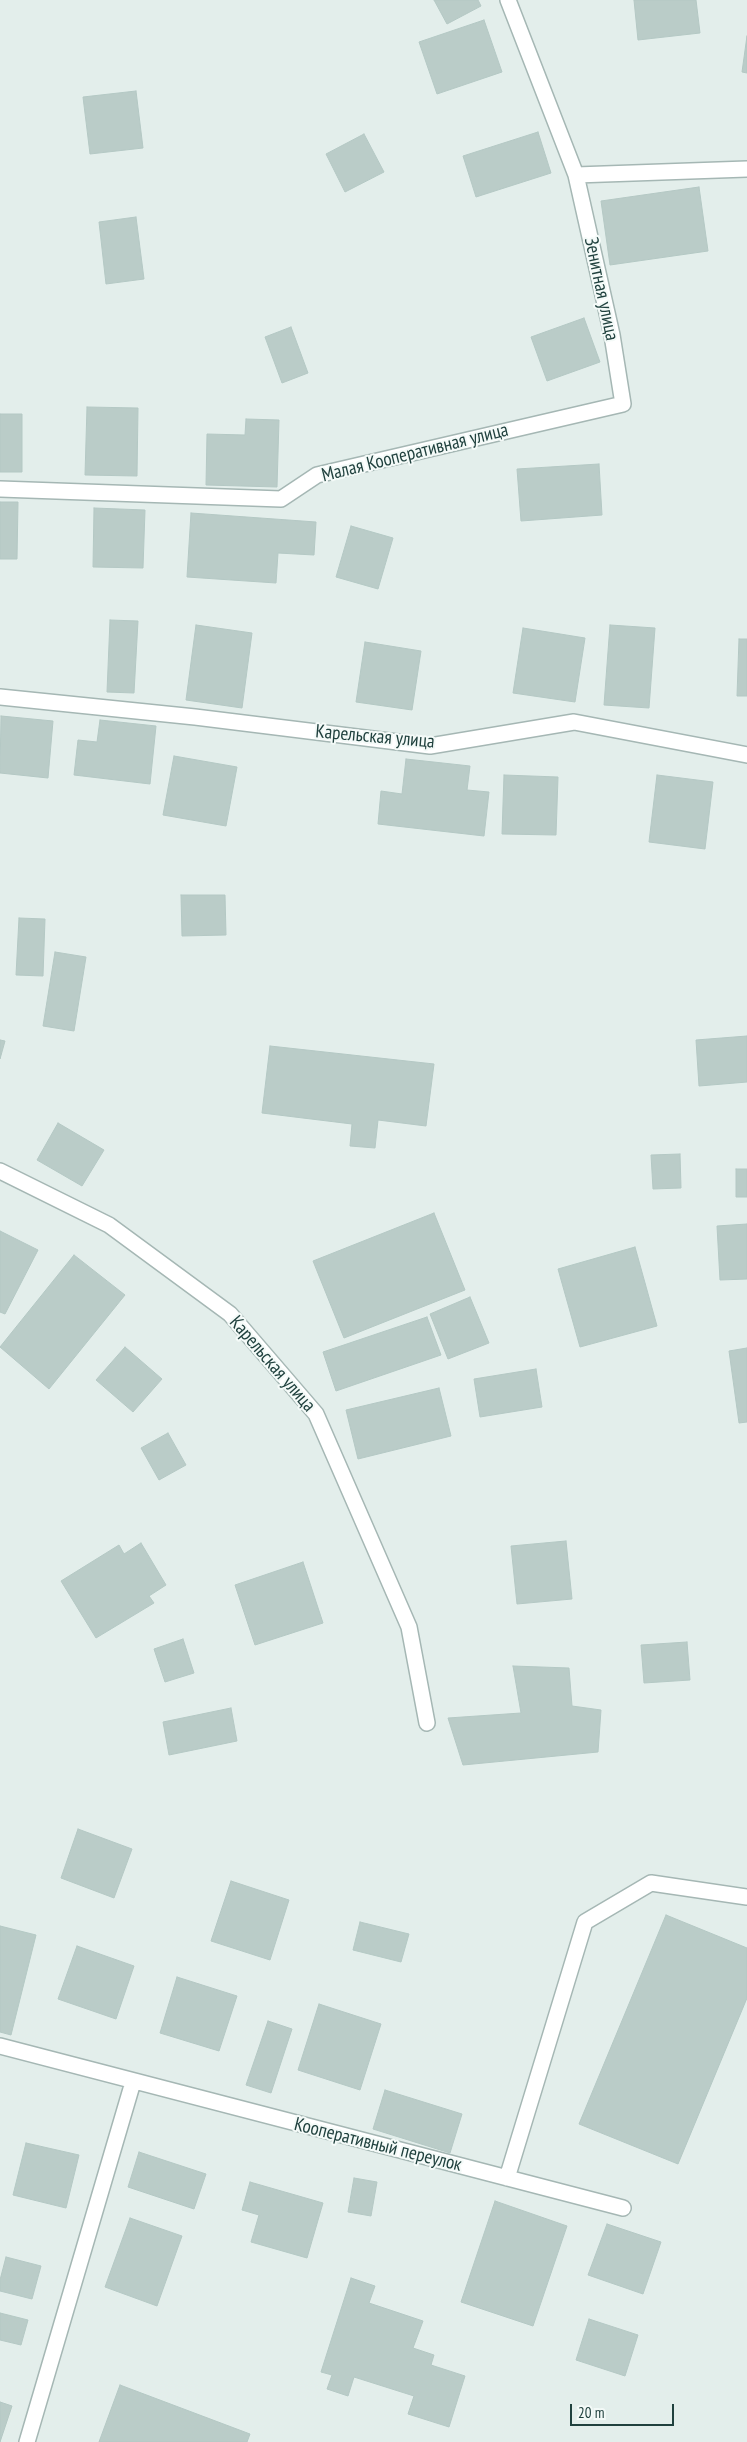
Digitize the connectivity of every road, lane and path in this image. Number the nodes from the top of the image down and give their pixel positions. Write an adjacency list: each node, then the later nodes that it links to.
1 (508, 0): 3 (street, Зенитная улица)
2 (747, 169): 3 (street)
3 (576, 175): 4 (street, Зенитная улица)
4 (623, 404): 5 (street, Малая Кооперативная улица)
5 (0, 489)
6 (0, 697): 7 (street, Карельская улица)
7 (747, 755)
8 (0, 1171): 9 (street, Карельская улица)
9 (427, 1724)
10 (747, 1897): 13 (street)
11 (0, 2046): 12 (street, Кооперативный переулок)
12 (133, 2082): 13 (street, Кооперативный переулок); 15 (street)
13 (507, 2178): 14 (street, Кооперативный переулок)
14 (623, 2208)
15 (27, 2442)

